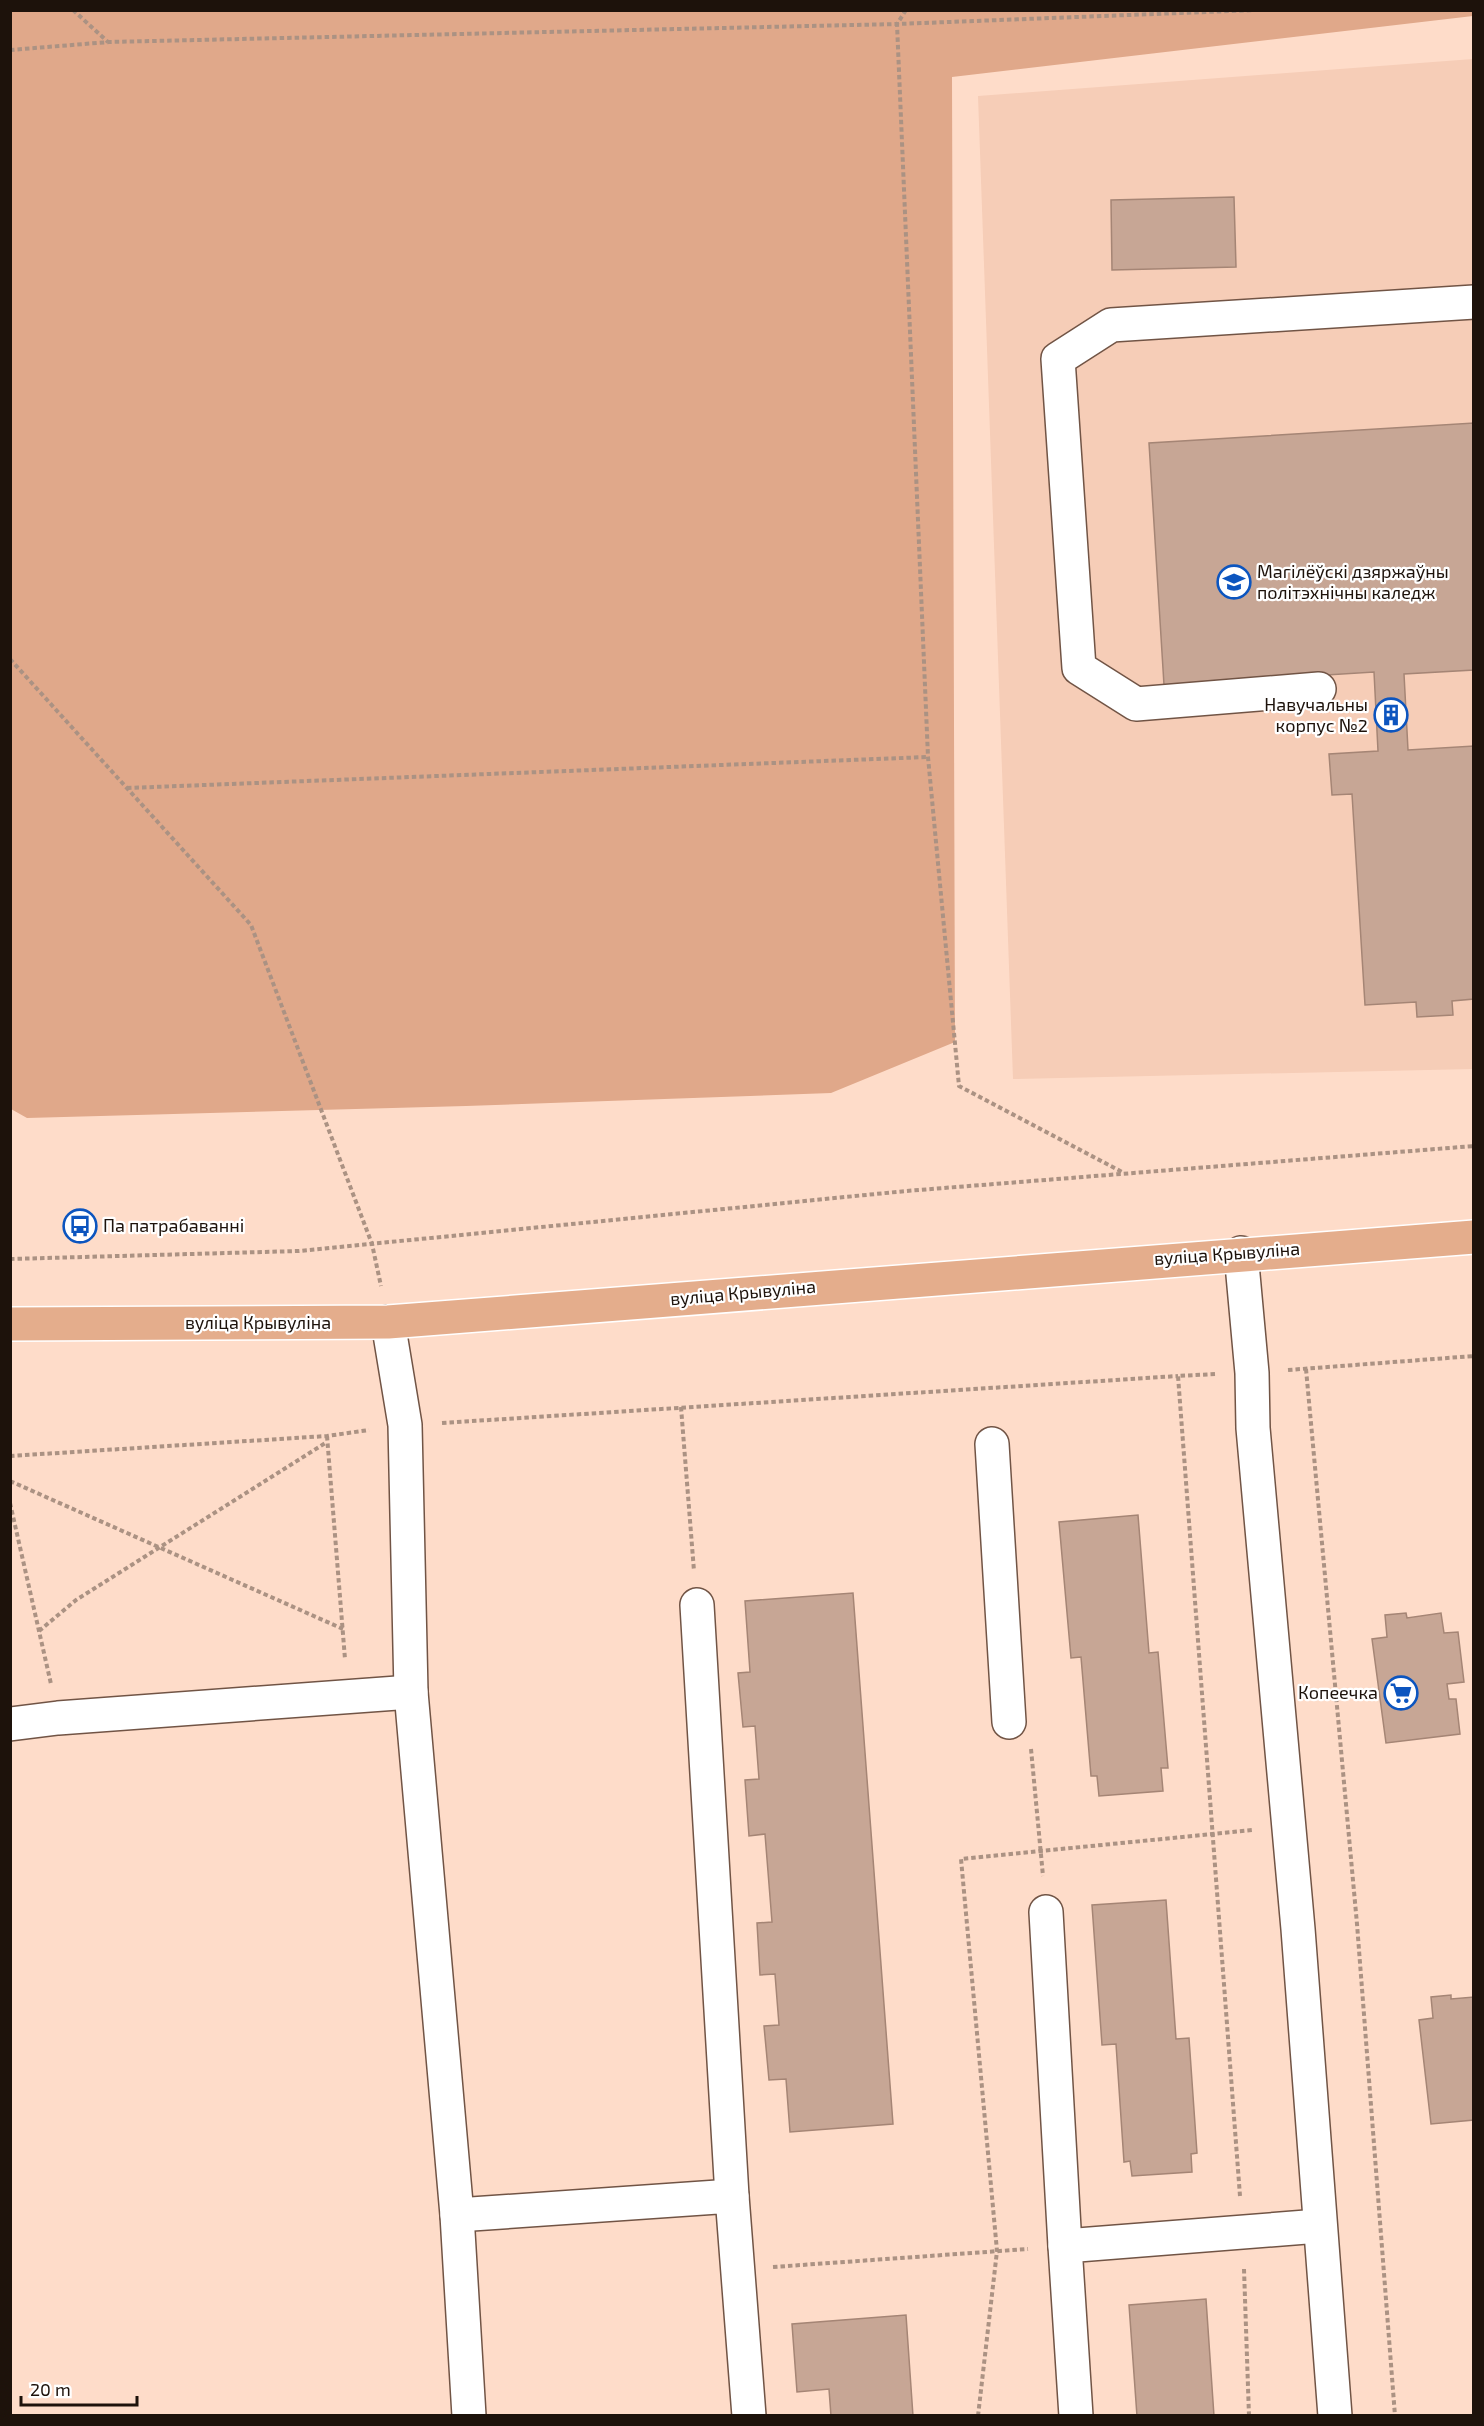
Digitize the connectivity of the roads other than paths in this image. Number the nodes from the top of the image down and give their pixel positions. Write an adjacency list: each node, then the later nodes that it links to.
1 (1473, 302): 2 (street)
2 (1320, 689)
3 (1473, 1237): 4 (main road, вуліца Крывуліна)
4 (1241, 1253): 5 (main road, вуліца Крывуліна); 15 (street)
5 (388, 1322): 6 (main road, вуліца Крывуліна); 9 (street)
6 (10, 1324)
7 (992, 1444): 10 (street)
8 (697, 1605): 13 (street)
9 (411, 1692): 11 (street); 14 (street)
10 (1009, 1722)
11 (10, 1724)
12 (1046, 1912): 16 (street)
13 (732, 2196): 14 (street); 18 (street)
14 (457, 2215): 17 (street)
15 (1319, 2226): 16 (street); 20 (street)
16 (1065, 2246): 19 (street)
17 (469, 2415)
18 (749, 2415)
19 (1076, 2415)
20 (1335, 2415)

